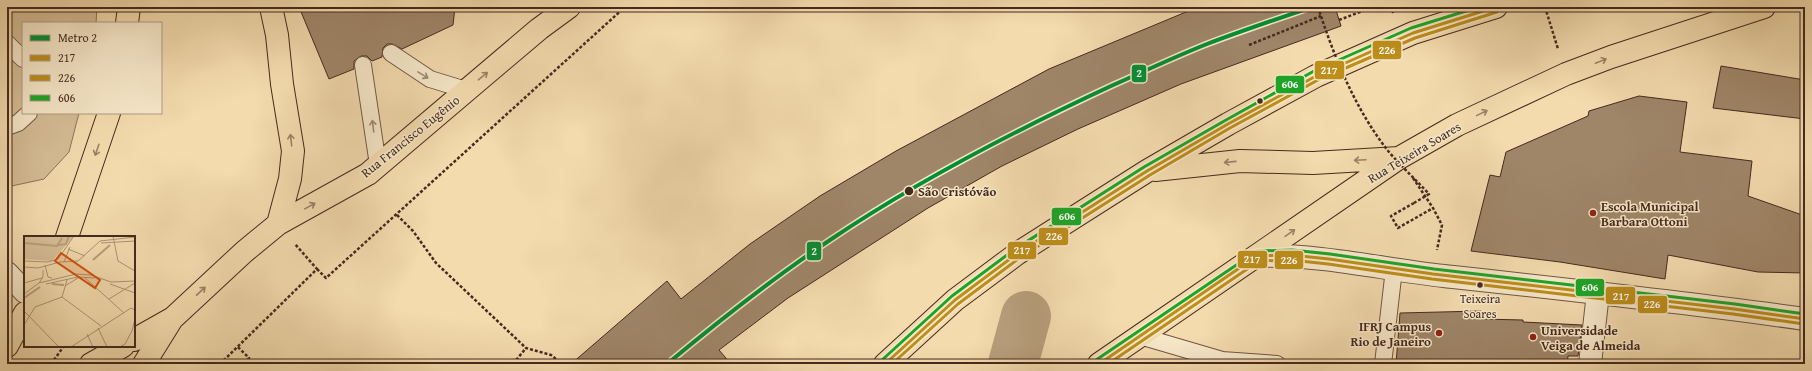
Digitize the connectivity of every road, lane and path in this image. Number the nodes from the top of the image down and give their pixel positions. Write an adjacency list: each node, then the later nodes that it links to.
1 (129, 7): 12 (main road)
2 (271, 7): 28 (main road, one-way to 2)
3 (569, 7): 19 (main road, Rua Francisco Eugênio, one-way to 3)
4 (625, 7): 27 (path)
5 (1318, 7): 10 (path, bridge)
6 (1373, 7): 11 (path)
7 (1496, 7): 25 (main road)
8 (1545, 7): 18 (path)
9 (1764, 7): 18 (main road, Rua Teixeira Soares, one-way to 9)
10 (1321, 16): 14 (path); 26 (path, bridge)
11 (1339, 20)
12 (127, 22)
13 (7, 43): 16 (lane)
14 (1249, 45)
15 (391, 53): 19 (lane, one-way to 19)
16 (22, 58)
17 (363, 65): 24 (lane, one-way to 17)
18 (1566, 74): 23 (main road, Rua Teixeira Soares, one-way to 18)
19 (466, 90): 24 (main road, Rua Francisco Eugênio)
20 (28, 114): 22 (lane)
21 (109, 114): 29 (main road, one-way to 29)
22 (7, 128)
23 (1399, 158): 25 (main road, one-way to 25); 26 (path); 30 (main road, Rua Teixeira Soares, one-way to 23)
24 (378, 165): 28 (main road, Rua Francisco Eugênio, one-way to 24)
25 (1148, 170): 54 (main road)
26 (1433, 208): 34 (path)
27 (397, 215): 31 (path); 46 (path)
28 (278, 224): 31 (path); 38 (main road, Rua Francisco Eugênio, one-way to 28)
29 (67, 236)
30 (1257, 256): 32 (street); 40 (main road, Rua Teixeira Soares)
31 (316, 268): 45 (path)
32 (1394, 269): 34 (street); 57 (lane)
33 (7, 274): 35 (street)
34 (1433, 274): 36 (street)
35 (24, 291)
36 (1598, 293): 39 (street); 58 (street)
37 (24, 315): 42 (main road)
38 (172, 318): 41 (main road); 49 (main road)
39 (1805, 319)
40 (1140, 336): 55 (main road, Rua Teixeira Soares); 56 (lane)
41 (135, 339)
42 (7, 346)
43 (63, 347): 47 (path)
44 (121, 347): 48 (main road)
45 (238, 347): 50 (path); 51 (path)
46 (526, 348): 52 (path); 53 (path)
47 (51, 363)
48 (91, 364)
49 (144, 364)
50 (220, 364)
51 (244, 364)
52 (513, 364)
53 (562, 364)
54 (885, 364)
55 (1099, 364)
56 (1277, 364)
57 (1383, 364)
58 (1590, 364)

